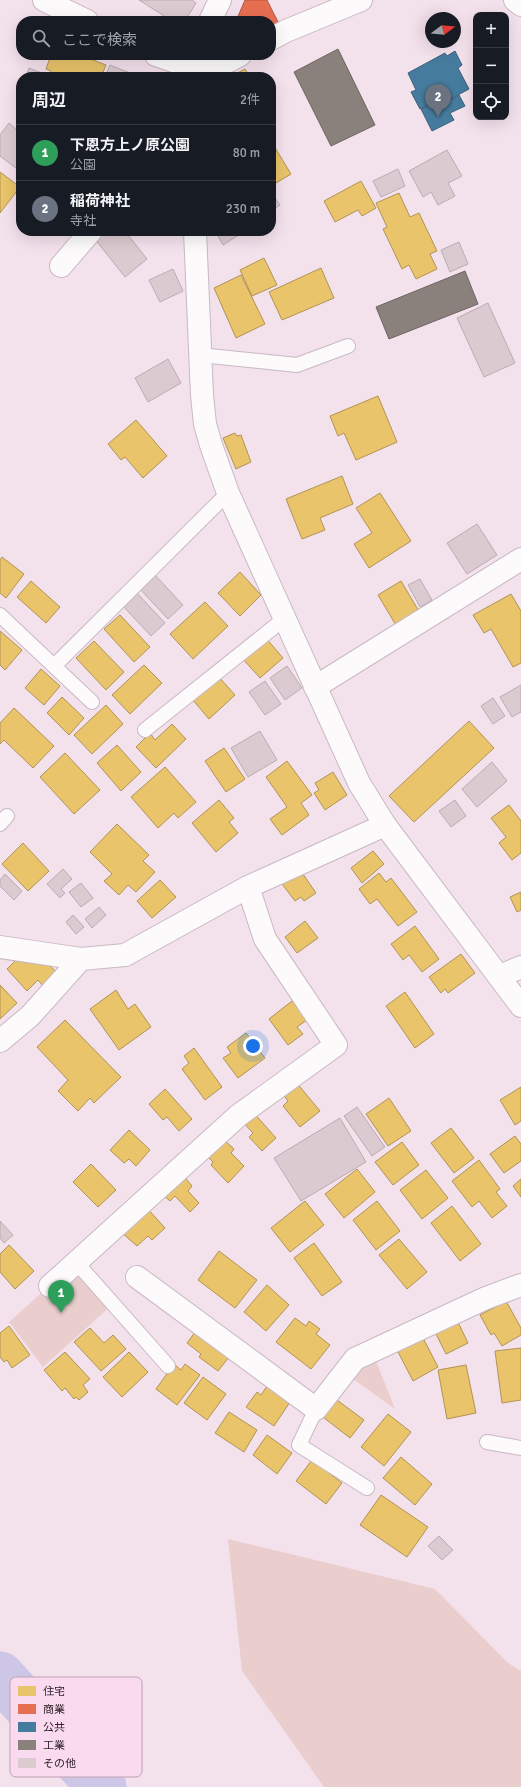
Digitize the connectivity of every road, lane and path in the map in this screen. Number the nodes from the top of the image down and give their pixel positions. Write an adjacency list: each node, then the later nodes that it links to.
1 (44, 0): 6 (street)
2 (220, 0): 7 (street)
3 (361, 0): 8 (street)
4 (515, 0): 5 (street)
5 (521, 4)
6 (77, 16)
7 (212, 16)
8 (276, 35)
9 (172, 60): 11 (street)
10 (231, 60): 11 (street)
11 (192, 66)
12 (88, 236): 14 (street)
13 (195, 236): 16 (street)
14 (61, 266)
15 (348, 346): 16 (lane)
16 (200, 355): 17 (street)
17 (228, 493): 20 (street); 21 (lane)
18 (521, 559): 22 (street)
19 (0, 615): 21 (lane)
20 (284, 619): 22 (street); 24 (lane)
21 (54, 666): 23 (lane)
22 (314, 687): 25 (street)
23 (92, 702)
24 (146, 730)
25 (385, 825): 26 (street); 30 (street)
26 (248, 887): 28 (street); 33 (street)
27 (0, 947): 28 (street)
28 (81, 959): 32 (street)
29 (521, 968): 30 (street)
30 (500, 976): 31 (street)
31 (521, 1006)
32 (0, 1041)
33 (76, 1262): 36 (street); 37 (lane)
34 (137, 1277): 38 (street)
35 (521, 1285): 38 (street)
36 (50, 1286)
37 (168, 1366)
38 (316, 1409): 41 (lane)
39 (487, 1442): 40 (lane)
40 (521, 1448)
41 (367, 1488)

